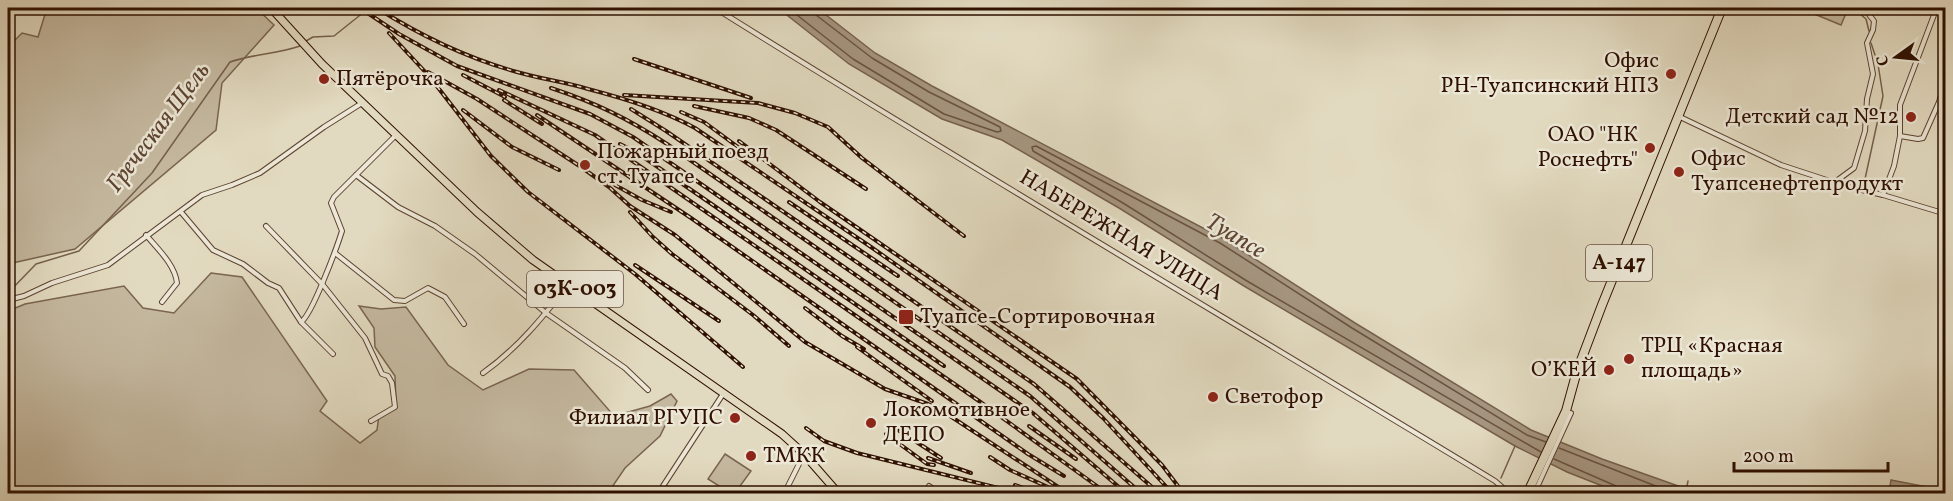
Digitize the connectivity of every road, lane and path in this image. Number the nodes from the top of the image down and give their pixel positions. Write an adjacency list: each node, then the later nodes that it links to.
1 (271, 8): 7 (main road, 03К-003)
2 (715, 8): 38 (street, НАБЕРЕЖНАЯ УЛИЦА)
3 (1722, 8): 8 (highway, А-147)
4 (1861, 8): 12 (street)
5 (1932, 8): 10 (street)
6 (1946, 77): 10 (street)
7 (363, 102): 9 (main road, 03К-003); 14 (street)
8 (1677, 116): 12 (street); 30 (highway, А-147)
9 (397, 134): 11 (street); 19 (main road, 03К-003)
10 (1900, 136): 13 (street)
11 (356, 176): 18 (street); 23 (street)
12 (1835, 182): 13 (street)
13 (1883, 195): 15 (street)
14 (182, 212): 17 (street); 24 (street)
15 (1946, 214)
16 (266, 225): 20 (street)
17 (146, 235): 21 (street); 22 (street)
18 (335, 253): 20 (street); 25 (street)
19 (568, 284): 23 (street); 29 (main road, 03К-003)
20 (322, 285): 24 (street); 31 (street)
21 (8, 300)
22 (162, 302)
23 (546, 313): 27 (street); 28 (street)
24 (301, 322): 26 (street)
25 (464, 324)
26 (333, 354)
27 (483, 373)
28 (648, 390)
29 (723, 393): 32 (main road, 03К-003); 34 (street)
30 (1569, 412): 39 (highway, А-147); 40 (street)
31 (371, 421)
32 (804, 454): 35 (street); 36 (main road)
33 (928, 486): 37 (street)
34 (674, 494)
35 (784, 494)
36 (839, 494)
37 (940, 494)
38 (1510, 494)
39 (1527, 494)
40 (1534, 494)

